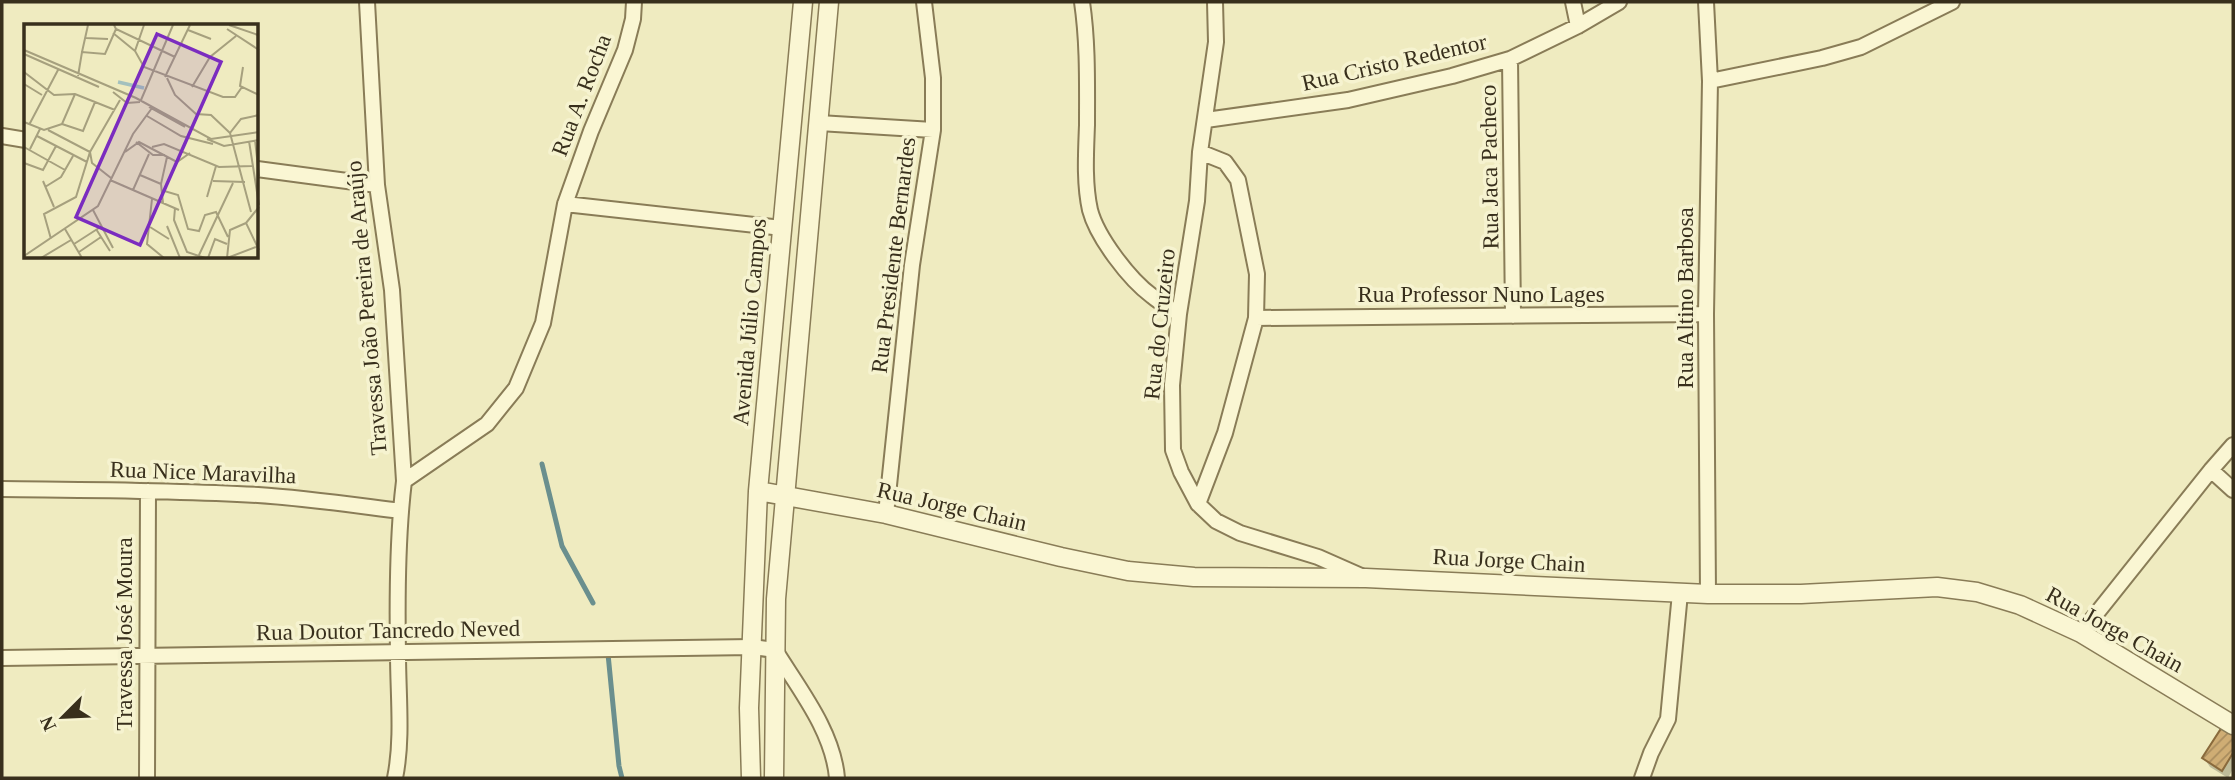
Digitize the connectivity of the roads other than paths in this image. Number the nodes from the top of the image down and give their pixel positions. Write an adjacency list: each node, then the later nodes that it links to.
1 (367, 2): 22 (street, Travessa João Pereira de Araújo)
2 (634, 2): 23 (street, Rua A. Rocha)
3 (803, 2): 24 (street, Avenida Júlio Campos)
4 (829, 2): 16 (street)
5 (924, 2): 17 (street, Rua Presidente Bernardes)
6 (1082, 2): 25 (street)
7 (1215, 2): 15 (street, Rua do Cruzeiro)
8 (1573, 2): 12 (street)
9 (1619, 2): 12 (street, Rua Cristo Redentor)
10 (1706, 2): 14 (street, Rua Altino Barbosa)
11 (1952, 2): 14 (street)
12 (1578, 26): 13 (street, Rua Cristo Redentor)
13 (1510, 59): 15 (street, Rua Cristo Redentor); 27 (street, Rua Jaca Pacheco)
14 (1710, 81): 26 (street, Rua Altino Barbosa)
15 (1206, 120): 20 (street, Rua do Cruzeiro)
16 (819, 123): 17 (street); 30 (street)
17 (933, 130): 41 (street, Rua Presidente Bernardes)
18 (2, 136): 19 (street)
19 (24, 140)
20 (1200, 152): 25 (street, Rua do Cruzeiro); 28 (street)
21 (259, 169): 22 (street)
22 (377, 185): 33 (street, Travessa João Pereira de Araújo)
23 (565, 204): 24 (street); 33 (street, Rua A. Rocha)
24 (782, 228): 29 (street, Avenida Júlio Campos)
25 (1179, 314): 39 (street, Rua do Cruzeiro)
26 (1706, 314): 27 (street, Rua Professor Nuno Lages); 44 (street, Rua Altino Barbosa)
27 (1513, 316): 28 (street, Rua Professor Nuno Lages)
28 (1256, 318): 39 (street)
29 (763, 431): 30 (street); 36 (street, Avenida Júlio Campos)
30 (791, 433): 38 (street)
31 (2233, 445): 32 (street)
32 (2211, 470): 37 (street); 45 (street)
33 (404, 481): 40 (street, Travessa João Pereira de Araújo)
34 (2, 489): 35 (street, Rua Nice Maravilha)
35 (148, 491): 40 (street, Rua Nice Maravilha); 49 (street, Travessa José Moura)
36 (758, 491): 38 (street, Rua Jorge Chain); 46 (street, Avenida Júlio Campos)
37 (2233, 491)
38 (786, 496): 41 (street, Rua Jorge Chain); 47 (street)
39 (1198, 504): 42 (street, Rua do Cruzeiro)
40 (401, 511): 48 (street, Travessa João Pereira de Araújo)
41 (886, 514): 42 (street, Rua Jorge Chain)
42 (1366, 578): 43 (street, Rua Jorge Chain)
43 (1680, 593): 44 (street, Rua Jorge Chain); 57 (street)
44 (1708, 594): 45 (street, Rua Jorge Chain)
45 (2081, 633): 51 (street, Rua Jorge Chain)
46 (752, 647): 47 (street, Rua Doutor Tancredo Neved); 48 (street, Rua Doutor Tancredo Neved); 54 (street, Avenida Júlio Campos)
47 (775, 649): 55 (street); 56 (street)
48 (398, 652): 49 (street, Rua Doutor Tancredo Neved); 53 (street, Travessa João Pereira de Araújo)
49 (147, 657): 50 (street, Rua Doutor Tancredo Neved); 52 (street, Travessa José Moura)
50 (2, 658)
51 (2233, 725)
52 (147, 778)
53 (395, 778)
54 (751, 778)
55 (774, 778)
56 (837, 778)
57 (1642, 778)

